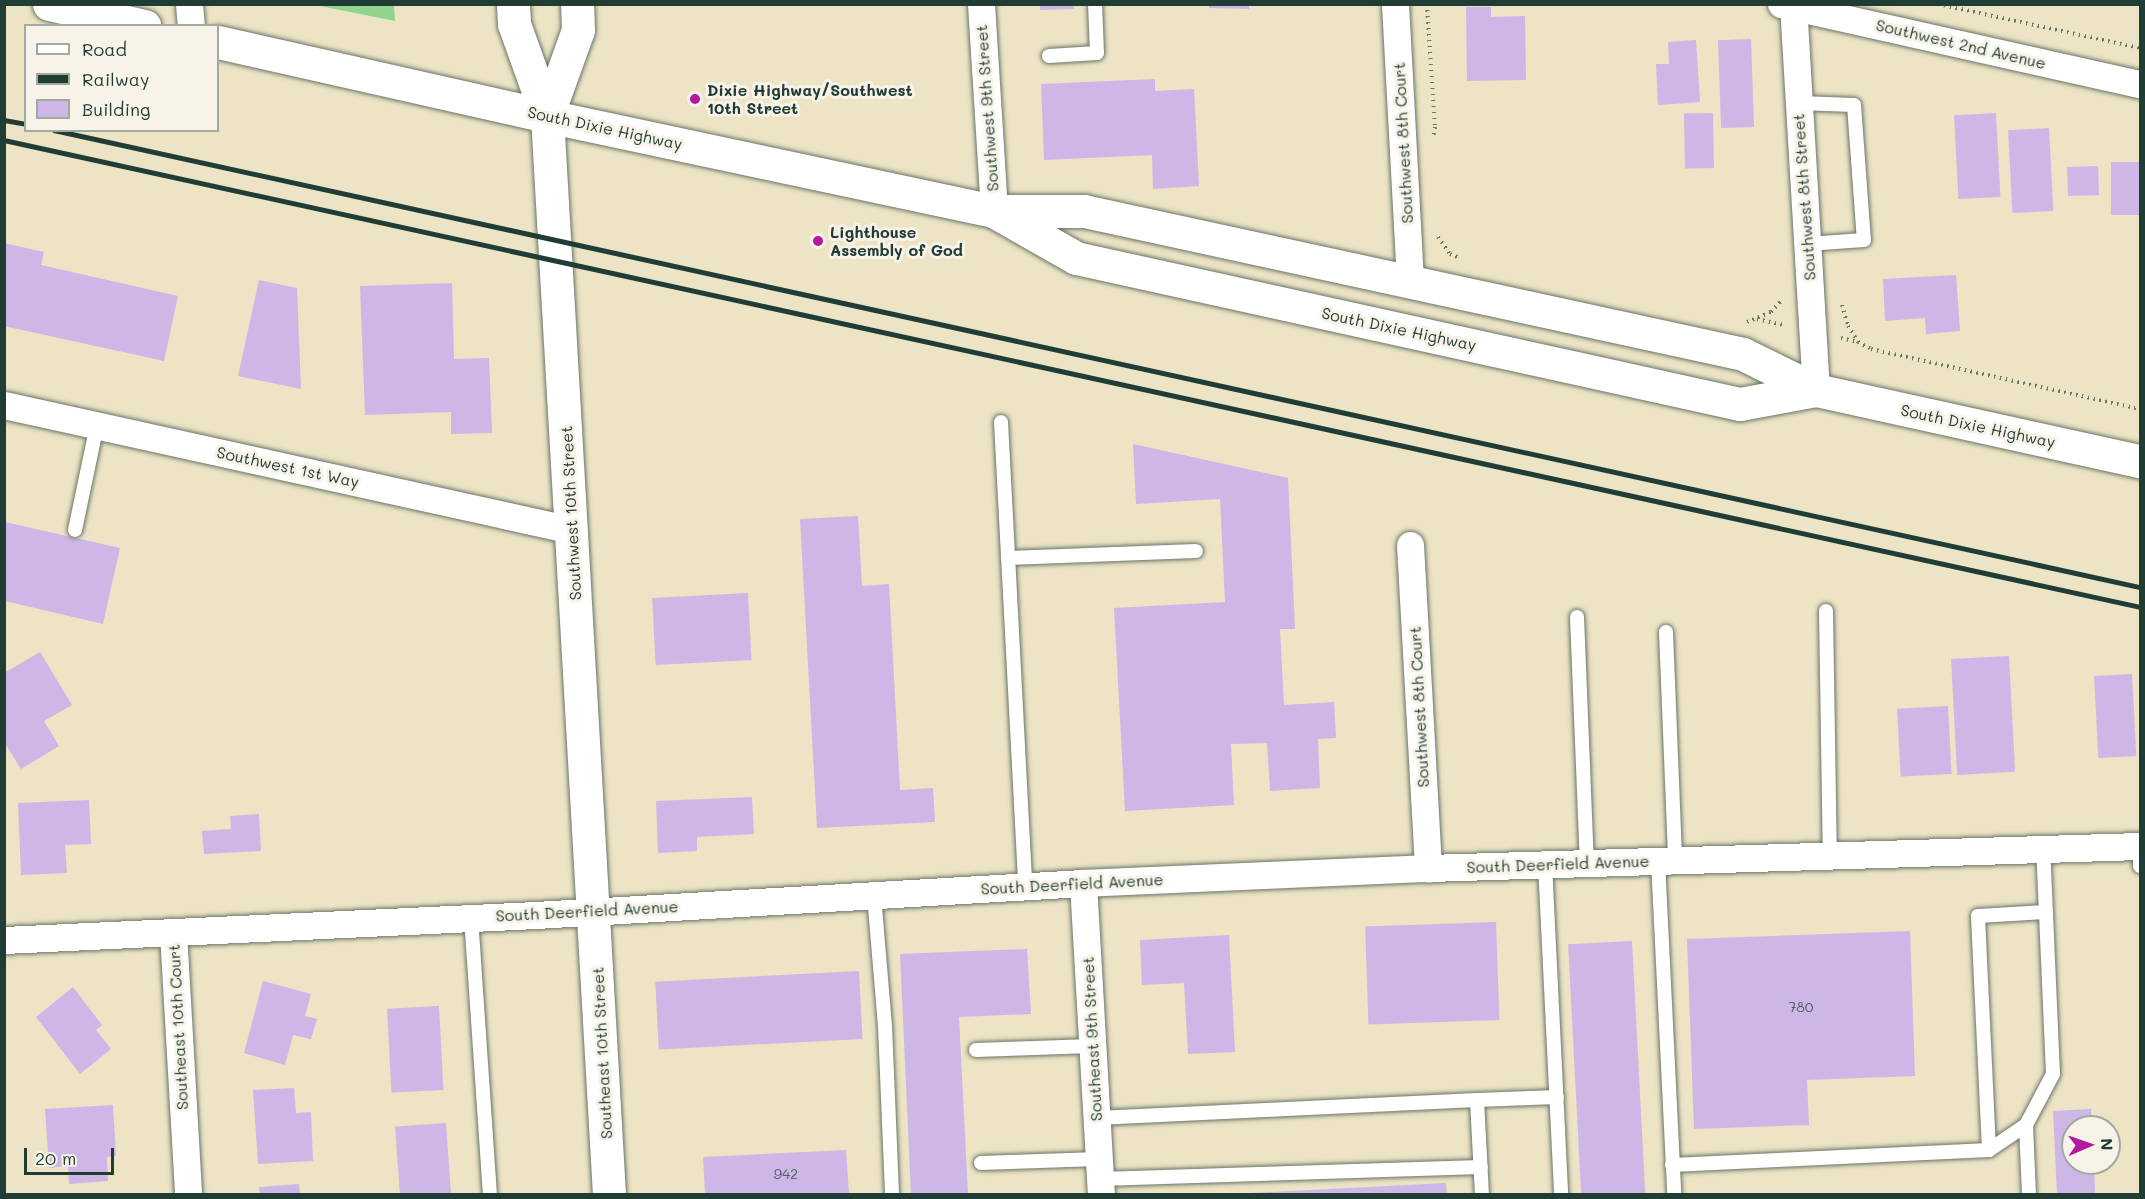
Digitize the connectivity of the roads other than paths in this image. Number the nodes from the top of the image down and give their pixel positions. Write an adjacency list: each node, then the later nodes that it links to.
1 (49, 4): 9 (main road)
2 (189, 4): 10 (street)
3 (513, 4): 15 (main road, Southwest 10th Street)
4 (577, 4): 15 (main road, Southwest 10th Street)
5 (981, 4): 16 (street, Southwest 9th Street)
6 (1095, 4): 12 (lane)
7 (1395, 4): 18 (street, Southwest 8th Court)
8 (1789, 5): 13 (street, Southwest 2nd Avenue); 14 (street, Southwest 8th Street)
9 (135, 24)
10 (191, 24)
11 (219, 42): 15 (main road, South Dixie Highway)
12 (1049, 56)
13 (2140, 84)
14 (1798, 103): 17 (street, Southwest 8th Street); 17 (lane)
15 (547, 116): 16 (main road, South Dixie Highway); 25 (main road, Southwest 10th Street)
16 (994, 211): 18 (main road, South Dixie Highway); 19 (main road, South Dixie Highway)
17 (1808, 244): 19 (street, Southwest 8th Street)
18 (1410, 282): 19 (main road, South Dixie Highway)
19 (1816, 390): 23 (main road, South Dixie Highway)
20 (4, 405): 22 (street, Southwest 1st Way)
21 (1001, 422): 28 (lane)
22 (97, 425): 24 (lane); 25 (street, Southwest 1st Way)
23 (2140, 461)
24 (75, 530)
25 (572, 530): 42 (main road, Southwest 10th Street)
26 (1410, 545): 38 (street, Southwest 8th Court)
27 (1196, 551): 28 (lane)
28 (1008, 558): 40 (lane)
29 (1826, 611): 34 (lane)
30 (1577, 617): 36 (lane)
31 (1666, 632): 35 (lane)
32 (2043, 849): 33 (street, South Deerfield Avenue); 34 (street, South Deerfield Avenue); 43 (lane)
33 (2140, 853)
34 (1830, 856): 35 (street, South Deerfield Avenue)
35 (1667, 861): 36 (street, South Deerfield Avenue); 55 (lane)
36 (1587, 863): 37 (street, South Deerfield Avenue)
37 (1545, 864): 38 (street, South Deerfield Avenue); 49 (lane)
38 (1428, 868): 39 (street, South Deerfield Avenue)
39 (1083, 883): 40 (street, South Deerfield Avenue); 47 (street, Southeast 9th Street)
40 (1025, 887): 41 (street, South Deerfield Avenue)
41 (874, 895): 42 (street, South Deerfield Avenue); 61 (lane)
42 (595, 911): 44 (street, South Deerfield Avenue); 60 (main road, Southeast 10th Street)
43 (2046, 912): 52 (lane); 53 (lane)
44 (471, 917): 45 (street, South Deerfield Avenue); 59 (lane)
45 (173, 932): 46 (street, South Deerfield Avenue); 58 (street, Southeast 10th Court)
46 (4, 940)
47 (1092, 1046): 48 (lane); 51 (street, Southeast 9th Street)
48 (975, 1050)
49 (1557, 1097): 50 (lane); 63 (lane)
50 (1477, 1100): 51 (lane); 56 (lane)
51 (1096, 1118): 57 (street, Southeast 9th Street)
52 (2026, 1125): 53 (lane); 65 (lane)
53 (1989, 1150): 55 (lane)
54 (981, 1163): 57 (lane)
55 (1672, 1165): 64 (lane)
56 (1481, 1167): 57 (lane); 62 (lane)
57 (1100, 1178)
58 (188, 1194)
59 (490, 1194)
60 (609, 1194)
61 (892, 1194)
62 (1482, 1194)
63 (1561, 1194)
64 (1674, 1194)
65 (2030, 1194)

